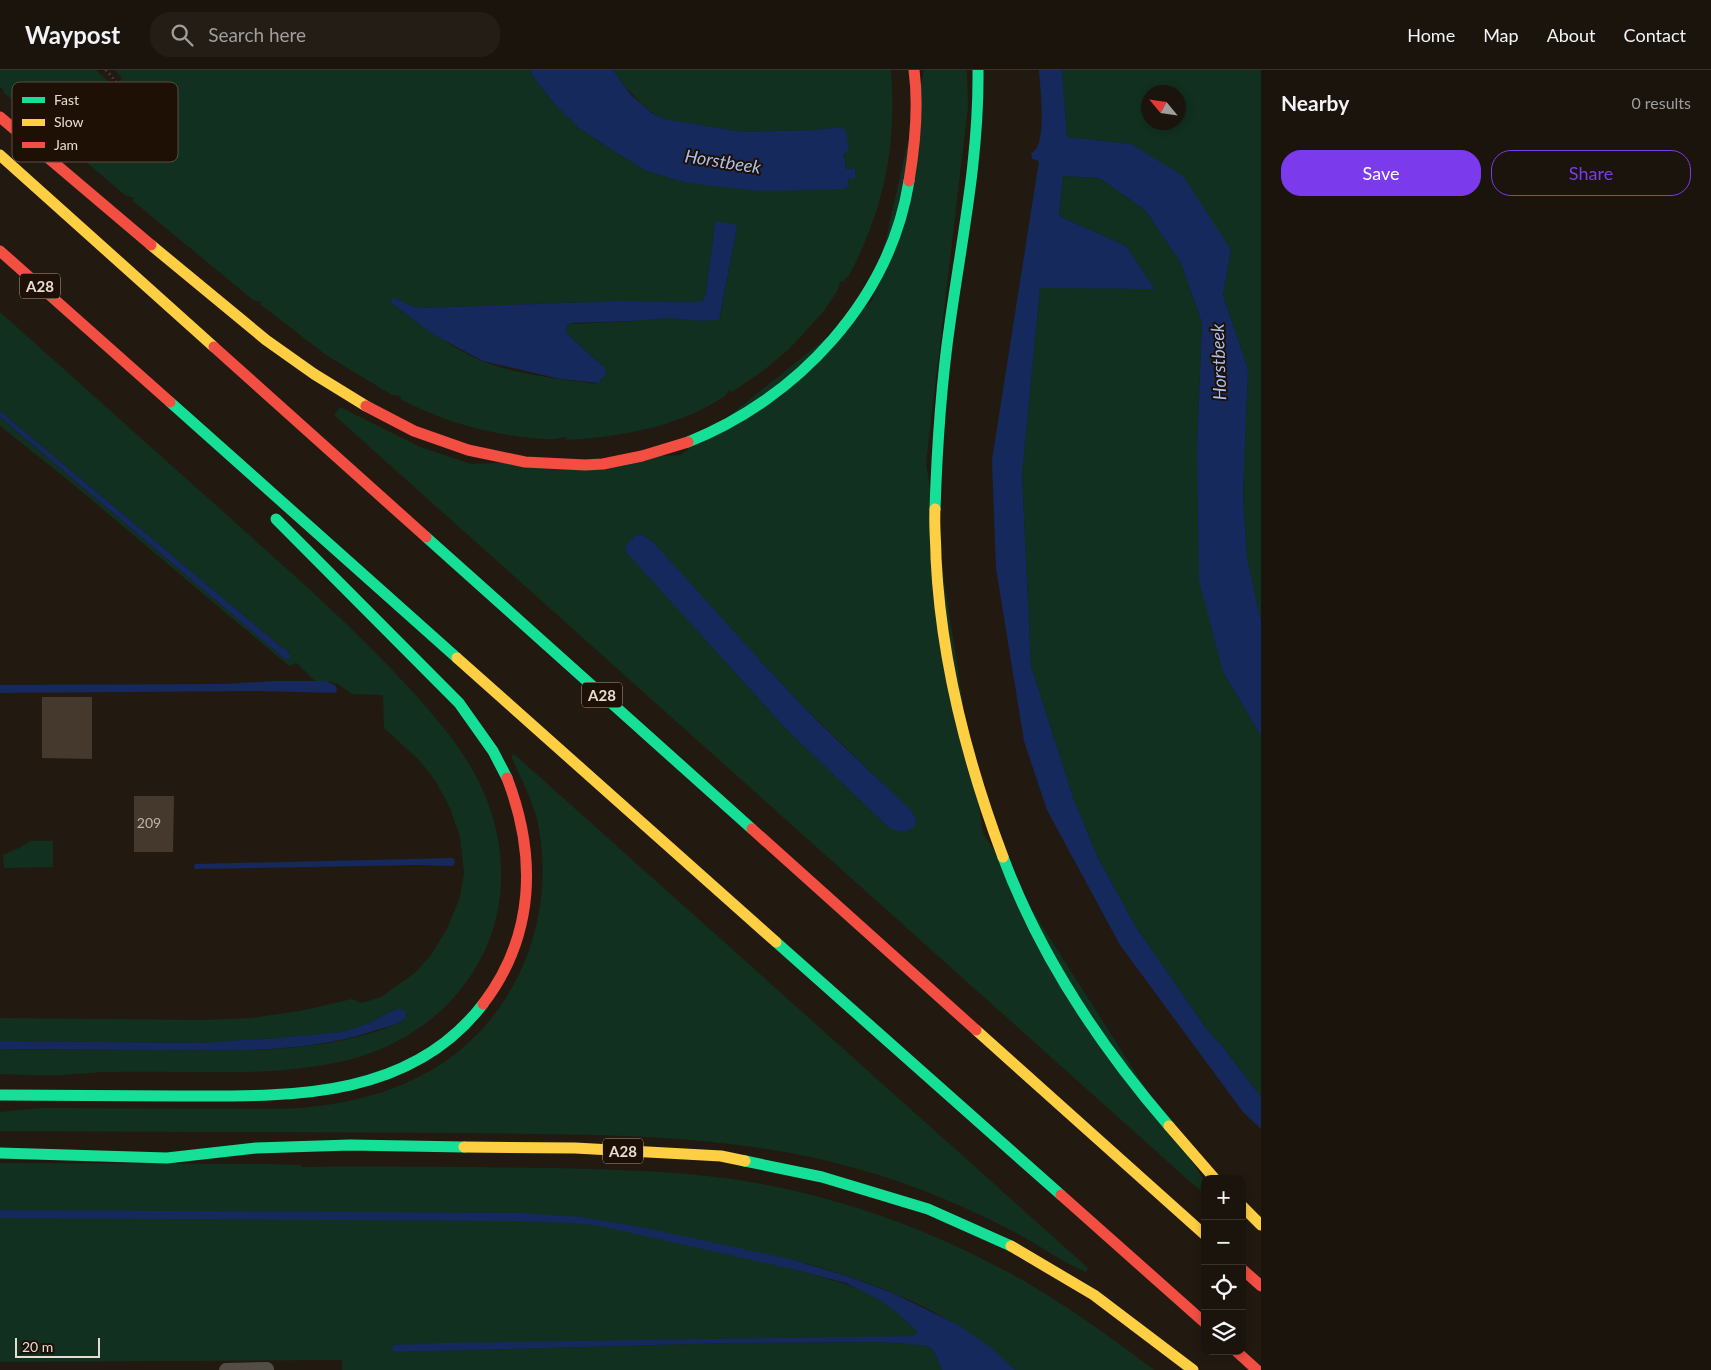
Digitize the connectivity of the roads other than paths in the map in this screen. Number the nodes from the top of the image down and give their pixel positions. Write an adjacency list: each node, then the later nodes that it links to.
1 (914, 70): 6 (highway)
2 (978, 70): 13 (highway)
3 (0, 117): 4 (highway)
4 (12, 127)
5 (0, 155): 16 (highway, A28)
6 (53, 162)
7 (0, 250): 8 (highway, A28)
8 (79, 321): 9 (highway, A28); 19 (highway, A28)
9 (213, 456)
10 (269, 512): 11 (highway)
11 (0, 1095)
12 (0, 1153): 23 (highway, A28)
13 (1211, 1175)
14 (1246, 1210): 15 (highway)
15 (1261, 1225)
16 (1201, 1231)
17 (1246, 1273): 18 (highway)
18 (1261, 1286)
19 (1201, 1319)
20 (1240, 1355): 24 (highway)
21 (226, 1370): 22 (lane)
22 (267, 1370)
23 (1193, 1370)
24 (1257, 1370)

